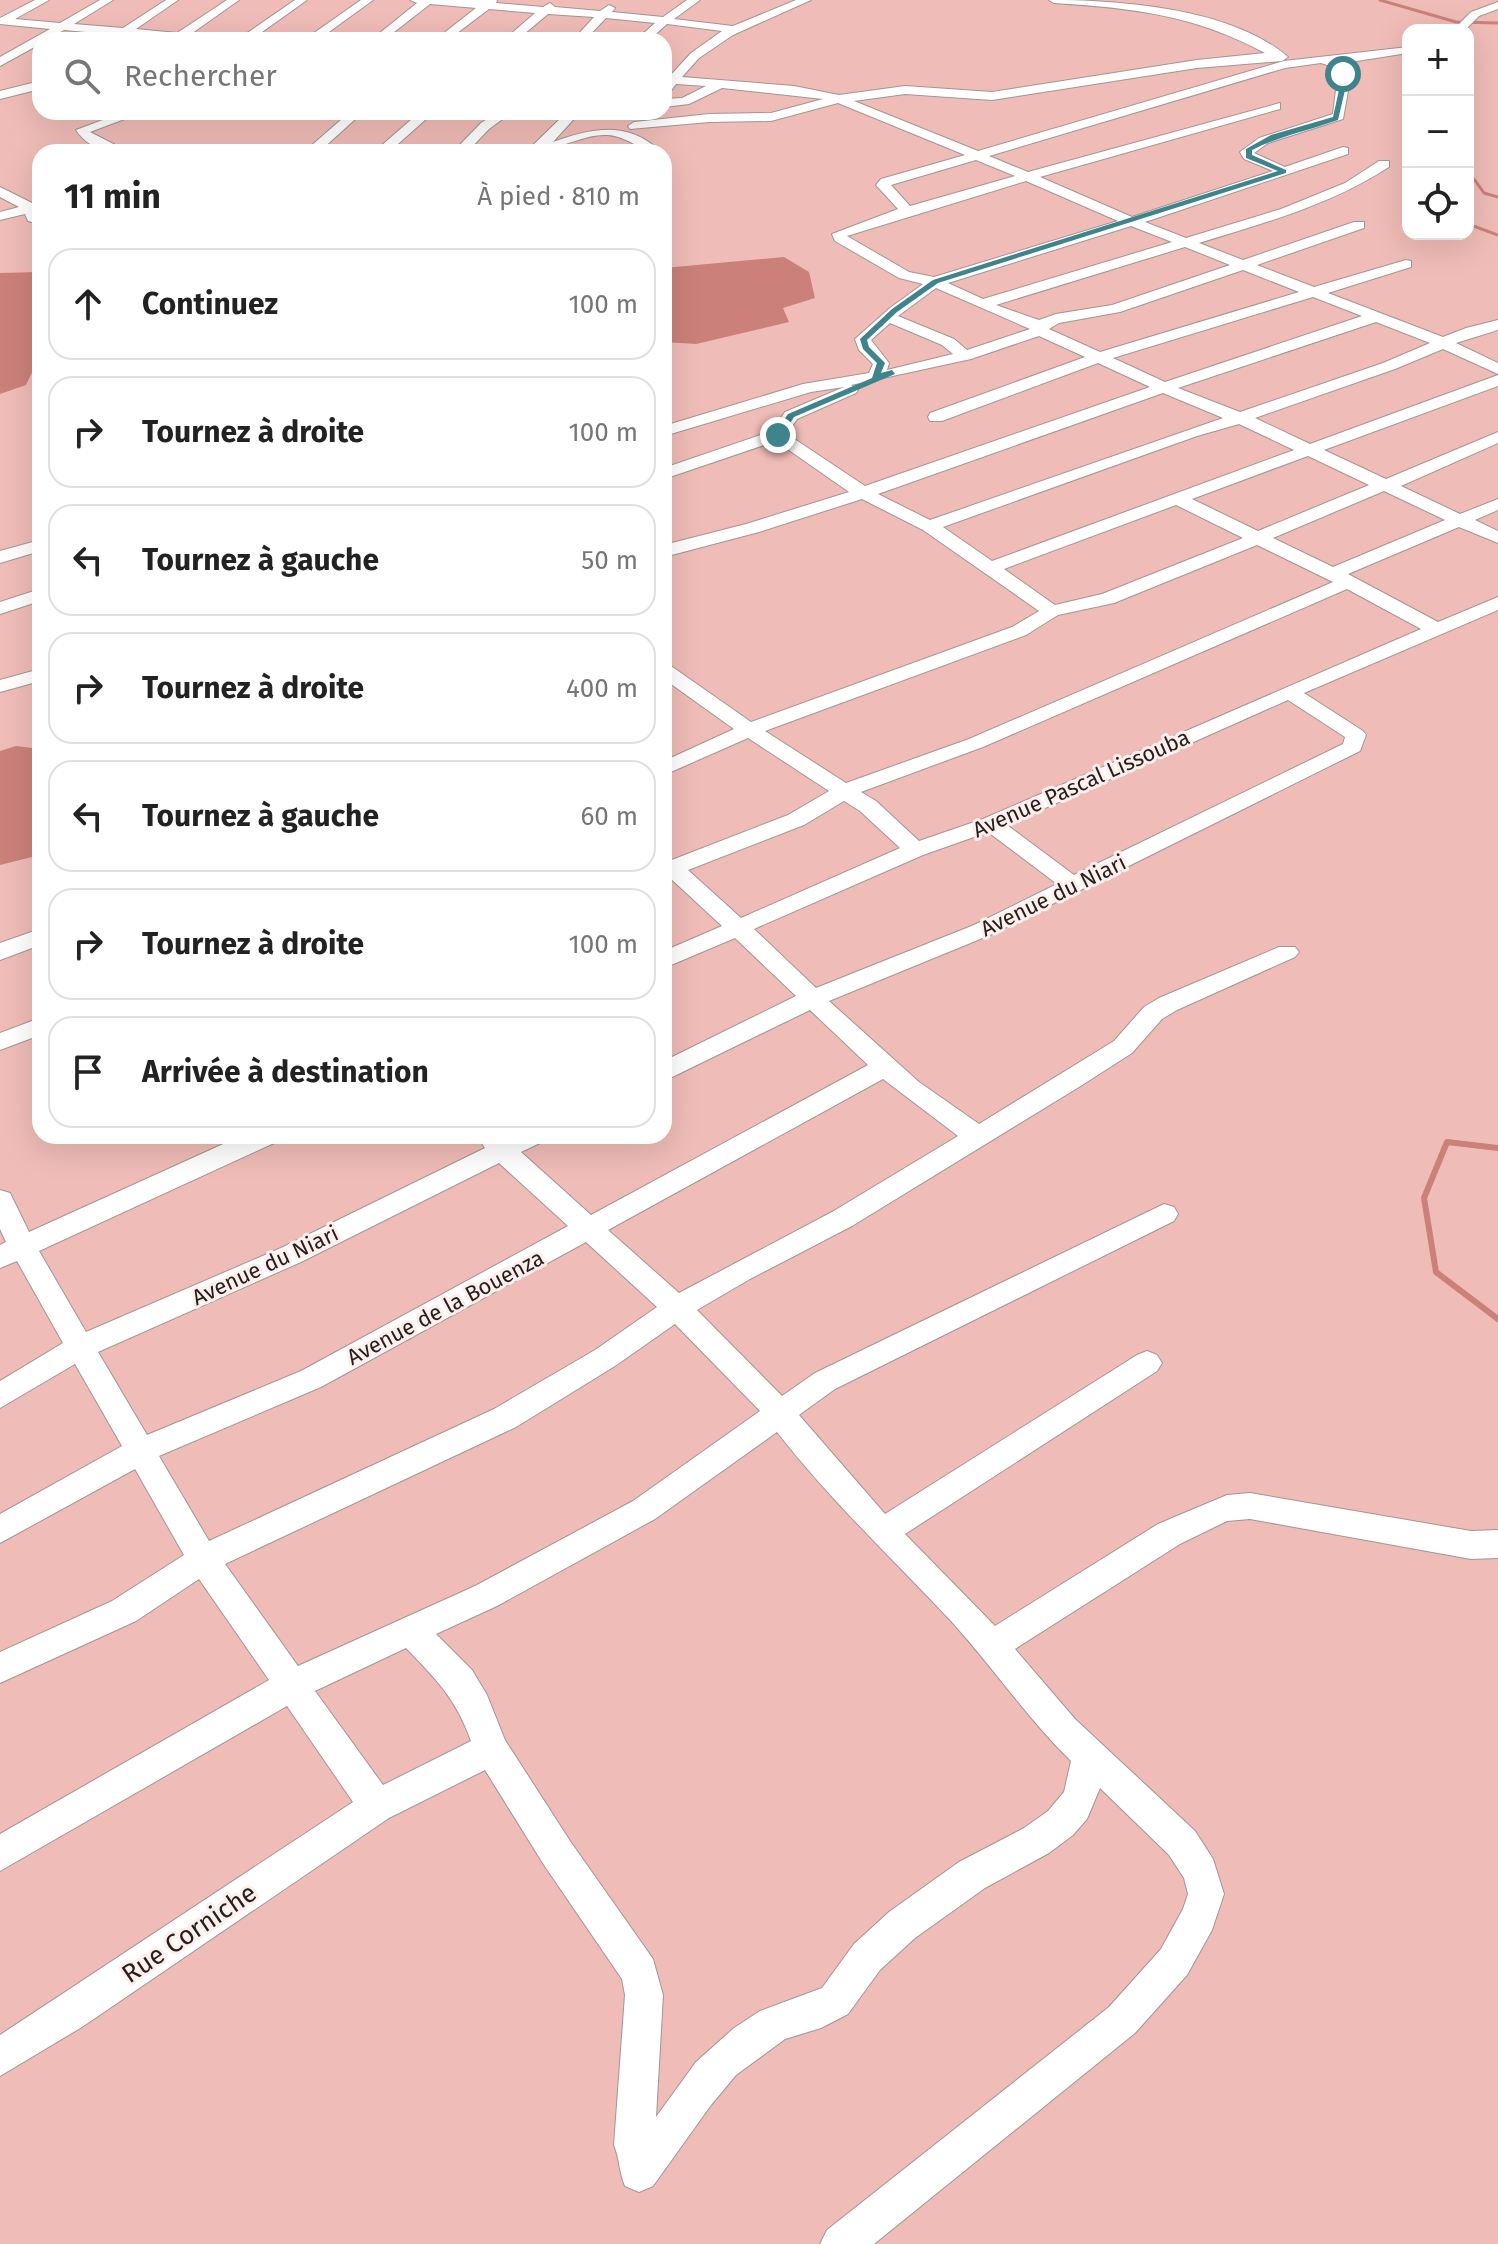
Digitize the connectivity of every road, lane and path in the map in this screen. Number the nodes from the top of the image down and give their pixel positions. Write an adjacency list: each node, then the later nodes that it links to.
1 (44, 0): 21 (street)
2 (108, 0): 24 (street)
3 (173, 0): 26 (street)
4 (234, 0): 29 (street)
5 (302, 0): 30 (street)
6 (368, 0): 31 (street)
7 (415, 0): 8 (street)
8 (429, 0): 16 (street); 32 (street)
9 (556, 0): 19 (street)
10 (618, 0): 20 (street)
11 (695, 0): 22 (street)
12 (806, 0): 25 (street)
13 (1054, 0): 14 (street)
14 (1069, 0): 18 (street)
15 (1148, 0): 18 (street)
16 (490, 3): 19 (street); 33 (street)
17 (1498, 5): 23 (street)
18 (1116, 7): 40 (street)
19 (546, 11): 20 (street); 34 (street)
20 (603, 15): 22 (street); 35 (street)
21 (0, 21): 24 (street); 38 (street)
22 (667, 21): 25 (street); 36 (street)
23 (1465, 24)
24 (58, 27): 26 (street); 27 (street)
25 (731, 29): 47 (street)
26 (126, 31): 28 (street)
27 (50, 32)
28 (133, 32)
29 (186, 32)
30 (255, 32)
31 (322, 32)
32 (387, 32)
33 (452, 32)
34 (520, 32)
35 (587, 32)
36 (653, 32)
37 (32, 44): 38 (street)
38 (28, 47): 39 (street); 45 (street)
39 (32, 50)
40 (1268, 51): 42 (street); 43 (street); 44 (street)
41 (1402, 51): 46 (street)
42 (1254, 57): 44 (street); 52 (street)
43 (1322, 59): 44 (street); 46 (street)
44 (1287, 60): 72 (street)
45 (0, 62)
46 (1339, 62): 74 (street)
47 (672, 76)
48 (672, 79): 49 (street)
49 (720, 84): 52 (street); 53 (street)
50 (32, 87): 51 (street)
51 (0, 95)
52 (839, 99): 56 (street); 72 (street)
53 (685, 101): 54 (street); 56 (street)
54 (672, 102)
55 (1276, 106): 75 (street)
56 (739, 117): 63 (street)
57 (113, 120): 64 (street)
58 (348, 120): 65 (street)
59 (419, 120): 66 (street)
60 (494, 120): 67 (street)
61 (566, 120): 68 (street)
62 (636, 120): 63 (street)
63 (629, 129): 69 (street); 70 (street)
64 (100, 144)
65 (320, 144)
66 (390, 144)
67 (468, 144)
68 (543, 144)
69 (559, 144)
70 (645, 144)
71 (1343, 151): 74 (street)
72 (979, 156): 75 (street); 78 (street)
73 (1384, 164): 83 (street)
74 (1284, 171): 81 (street)
75 (1026, 176): 78 (street); 81 (street)
76 (0, 191): 77 (street)
77 (32, 211)
78 (907, 211): 86 (street)
79 (32, 214): 80 (street)
80 (0, 216)
81 (1128, 220): 83 (street); 86 (street)
82 (1359, 225): 85 (street)
83 (1182, 242): 85 (street); 88 (street)
84 (1406, 264): 87 (street)
85 (1242, 266): 87 (street); 92 (street)
86 (935, 282): 88 (street); 89 (street)
87 (1309, 293): 90 (street); 95 (street)
88 (983, 304): 92 (street)
89 (888, 317): 94 (street); 97 (street)
90 (1375, 317): 93 (street); 99 (street)
91 (1498, 325): 93 (street)
92 (1040, 331): 94 (street); 95 (street)
93 (1441, 342): 96 (street); 101 (street)
94 (965, 356): 97 (street)
95 (1101, 357): 99 (street); 100 (street)
96 (1498, 369)
97 (884, 375): 102 (street); 103 (street)
98 (1498, 380): 105 (street)
99 (1162, 387): 101 (street); 108 (street)
100 (936, 417)
101 (1240, 418): 105 (street); 112 (street)
102 (672, 429)
103 (778, 435): 106 (street); 108 (street)
104 (1498, 437): 107 (street)
105 (1307, 450): 107 (street); 109 (street)
106 (672, 471)
107 (1384, 485): 111 (street); 113 (street)
108 (863, 493): 112 (street); 116 (street)
109 (1179, 500): 113 (street); 118 (street)
110 (1498, 504): 111 (street)
111 (1462, 520): 114 (street); 119 (street)
112 (929, 526): 118 (street)
113 (1258, 537): 119 (street); 123 (street)
114 (1498, 538)
115 (32, 547): 117 (street)
116 (672, 549)
117 (0, 557)
118 (991, 568): 123 (street)
119 (1341, 578): 124 (street); 133 (street)
120 (32, 601): 122 (street)
121 (1498, 603): 124 (street, Avenue Pascal Lissouba)
122 (0, 608)
123 (1052, 611): 131 (street)
124 (1435, 628): 129 (street, Avenue Pascal Lissouba)
125 (32, 677): 127 (street)
126 (672, 677): 128 (street)
127 (0, 686)
128 (687, 689): 130 (street); 131 (street)
129 (1289, 692): 134 (street, Avenue Pascal Lissouba); 138 (street, Avenue du Niari)
130 (672, 695)
131 (751, 729): 132 (street); 133 (street)
132 (672, 765)
133 (845, 791): 135 (street); 136 (street)
134 (991, 824): 135 (street, Avenue Pascal Lissouba); 138 (street)
135 (915, 850): 139 (street, Avenue Pascal Lissouba)
136 (672, 868)
137 (672, 873): 139 (street)
138 (1071, 884): 144 (street, Avenue du Niari)
139 (738, 929): 143 (street, Avenue Pascal Lissouba); 144 (street)
140 (32, 940): 141 (street)
141 (0, 952)
142 (1287, 952): 149 (street)
143 (672, 957)
144 (813, 998): 147 (street, Avenue du Niari); 148 (street)
145 (32, 1029): 146 (street)
146 (0, 1042)
147 (672, 1068)
148 (883, 1068): 149 (street); 155 (street, Avenue de la Bouenza)
149 (976, 1135): 157 (street)
150 (247, 1144): 156 (street)
151 (494, 1144): 158 (street, Avenue du Niari)
152 (497, 1144): 155 (street)
153 (0, 1200): 156 (street)
154 (1164, 1214): 161 (street)
155 (589, 1229): 157 (street); 162 (street, Avenue de la Bouenza)
156 (11, 1252): 158 (street)
157 (677, 1308): 161 (street); 166 (street)
158 (80, 1347): 160 (street, Avenue du Niari); 162 (street)
159 (1147, 1363): 164 (street)
160 (0, 1396)
161 (779, 1412): 164 (street); 167 (street)
162 (142, 1450): 163 (street, Avenue de la Bouenza); 166 (street)
163 (0, 1530)
164 (882, 1532): 168 (street)
165 (1498, 1544): 168 (street)
166 (203, 1559): 169 (street); 170 (street)
167 (412, 1632): 170 (street); 171 (street)
168 (992, 1645): 172 (street)
169 (0, 1668)
170 (292, 1685): 173 (street); 174 (street)
171 (491, 1749): 172 (street); 173 (street, Rue Corniche)
172 (1089, 1757): 176 (street)
173 (377, 1806): 175 (street, Rue Corniche)
174 (0, 1854)
175 (0, 2057)
176 (841, 2244)

